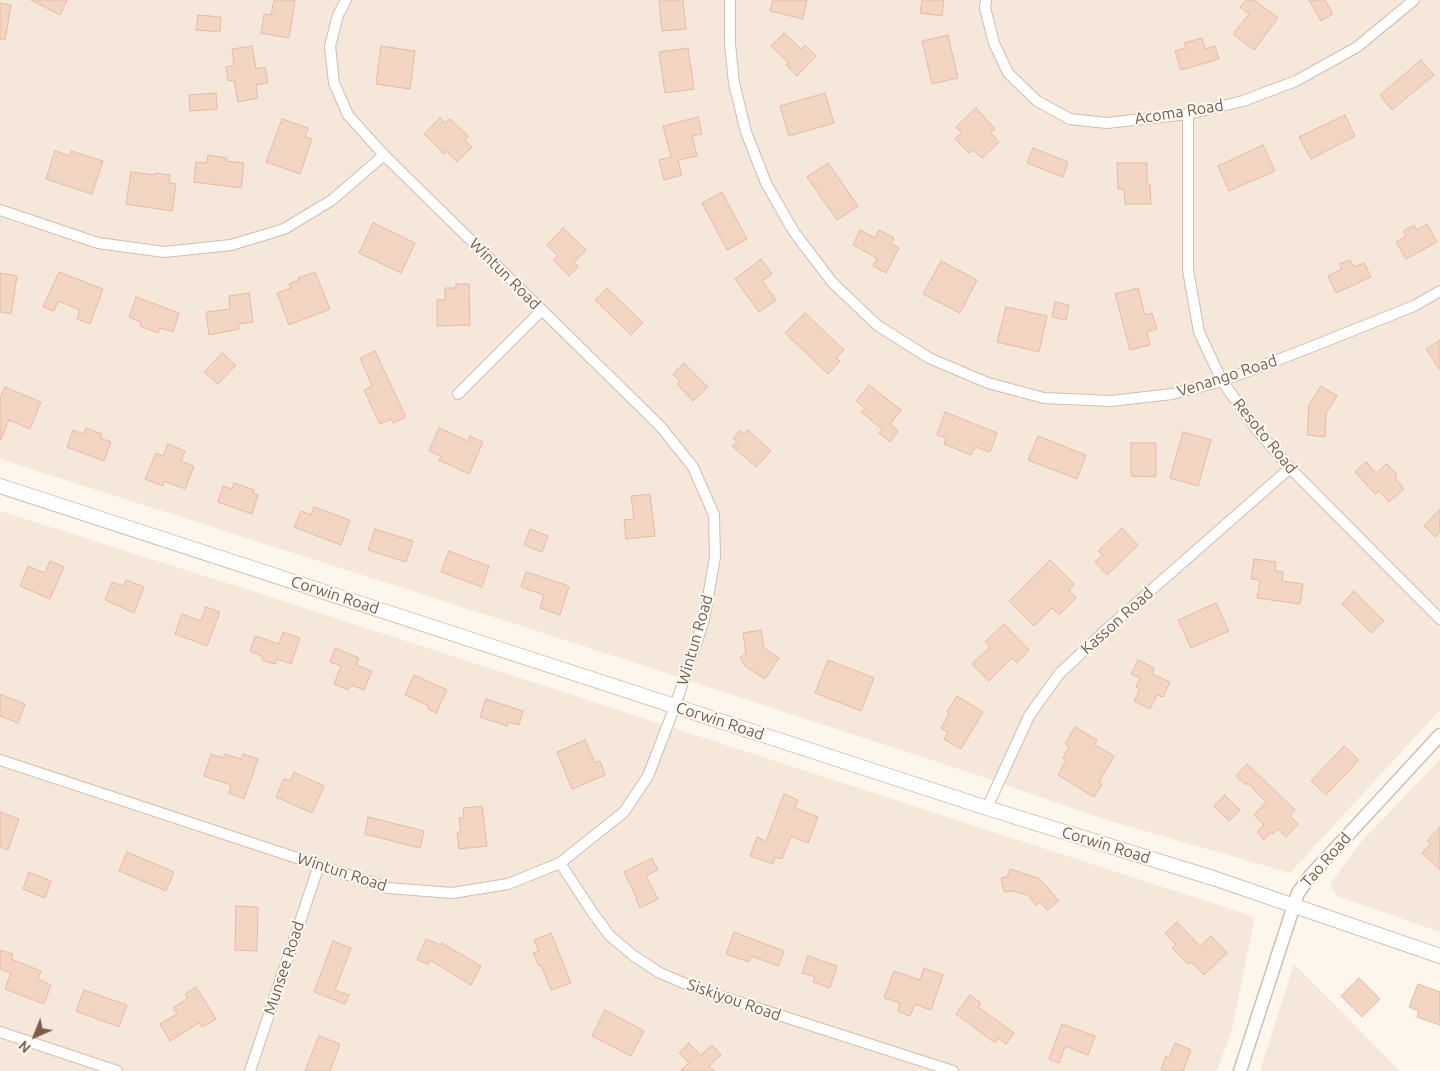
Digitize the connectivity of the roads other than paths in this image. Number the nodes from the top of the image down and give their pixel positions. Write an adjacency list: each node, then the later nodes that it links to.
1 (346, 0): 6 (street, Wintun Road)
2 (730, 0): 10 (street, Venango Road)
3 (986, 0): 5 (street, Acoma Road)
4 (1414, 0): 5 (street, Acoma Road)
5 (1188, 114): 10 (street, Resoto Road)
6 (384, 155): 7 (street); 9 (street, Wintun Road)
7 (0, 210)
8 (1440, 291): 10 (street, Venango Road)
9 (542, 310): 11 (street); 15 (street, Wintun Road)
10 (1222, 381): 12 (street, Resoto Road)
11 (458, 394)
12 (1290, 468): 14 (street, Resoto Road); 18 (street, Kasson Road)
13 (0, 486): 15 (main road, Corwin Road)
14 (1440, 619)
15 (676, 706): 18 (main road, Corwin Road); 19 (street, Wintun Road)
16 (1440, 735): 21 (street, Tao Road)
17 (0, 760): 20 (street, Wintun Road)
18 (987, 808): 21 (main road, Corwin Road)
19 (560, 863): 20 (street, Wintun Road); 26 (street, Siskiyou Road)
20 (319, 865): 25 (street, Munsee Road)
21 (1294, 905): 22 (main road, Corwin Road); 27 (street, Tao Road)
22 (1440, 956)
23 (0, 1032): 24 (street)
24 (117, 1071)
25 (250, 1071)
26 (953, 1071)
27 (1240, 1071)

